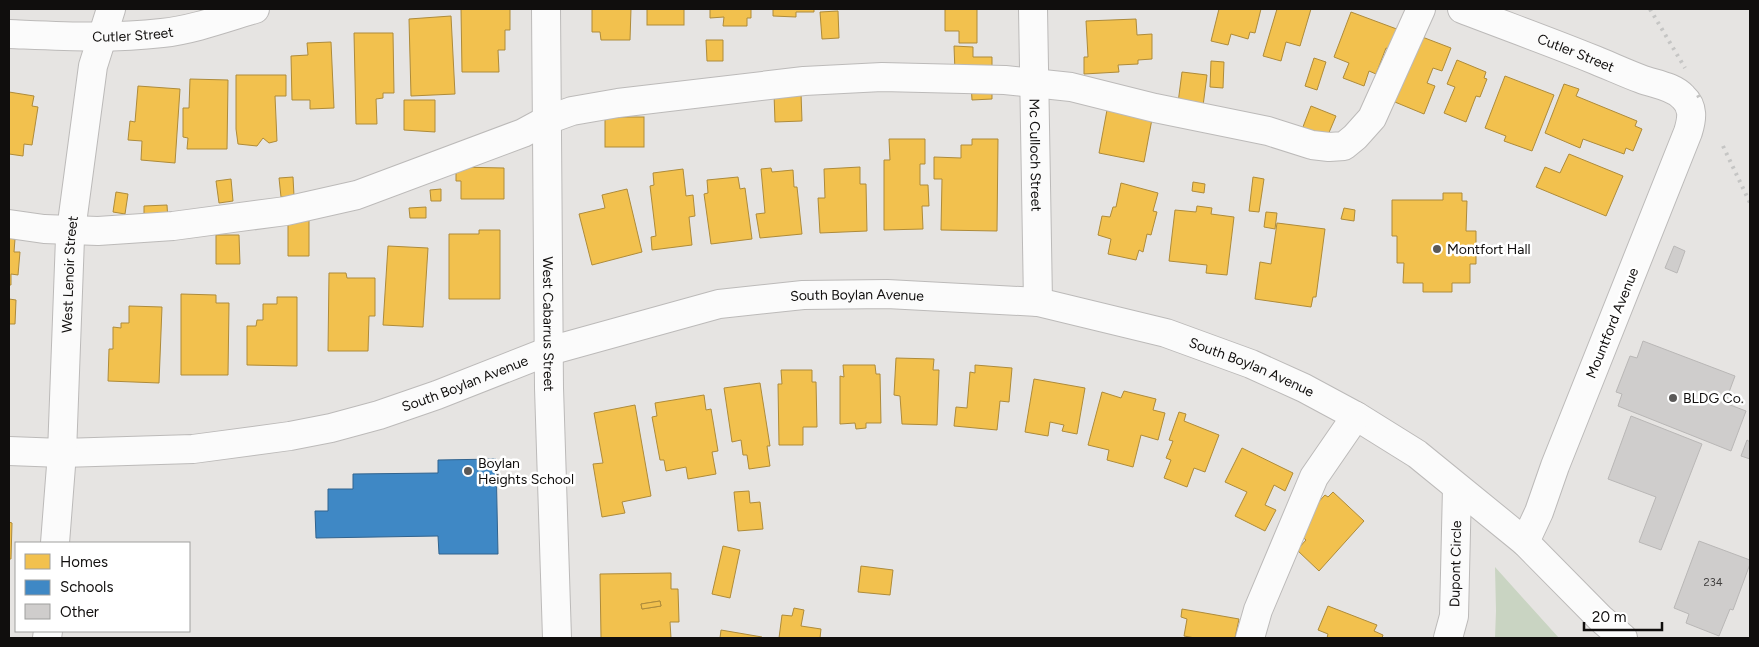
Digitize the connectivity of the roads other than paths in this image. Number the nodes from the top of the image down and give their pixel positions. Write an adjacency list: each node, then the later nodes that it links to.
1 (111, 9): 8 (street, West Lenoir Street)
2 (254, 9): 8 (street, Cutler Street)
3 (546, 9): 11 (street, West Cabarrus Street)
4 (1033, 9): 9 (street, Mc Culloch Street)
5 (1421, 9): 9 (street)
6 (1462, 9): 10 (street, Cutler Street)
7 (9, 34): 8 (street, Cutler Street)
8 (101, 37): 13 (street, West Lenoir Street)
9 (1034, 83): 11 (street); 14 (street, Mc Culloch Street)
10 (1688, 103): 21 (street, Mountford Avenue)
11 (547, 120): 13 (street); 15 (street, West Cabarrus Street)
12 (9, 224): 13 (street)
13 (71, 230): 18 (street, West Lenoir Street)
14 (1038, 302): 15 (street, South Boylan Avenue); 16 (street, South Boylan Avenue)
15 (549, 351): 18 (street, South Boylan Avenue); 22 (street, West Cabarrus Street)
16 (1356, 416): 19 (street, South Boylan Avenue); 23 (street)
17 (9, 451): 18 (street, South Boylan Avenue)
18 (62, 453): 20 (street, West Lenoir Street)
19 (1457, 488): 21 (street, South Boylan Avenue); 24 (street, Dupont Circle)
20 (56, 542)
21 (1524, 542): 25 (street, South Boylan Avenue)
22 (558, 638)
23 (1250, 638)
24 (1448, 638)
25 (1623, 638)

